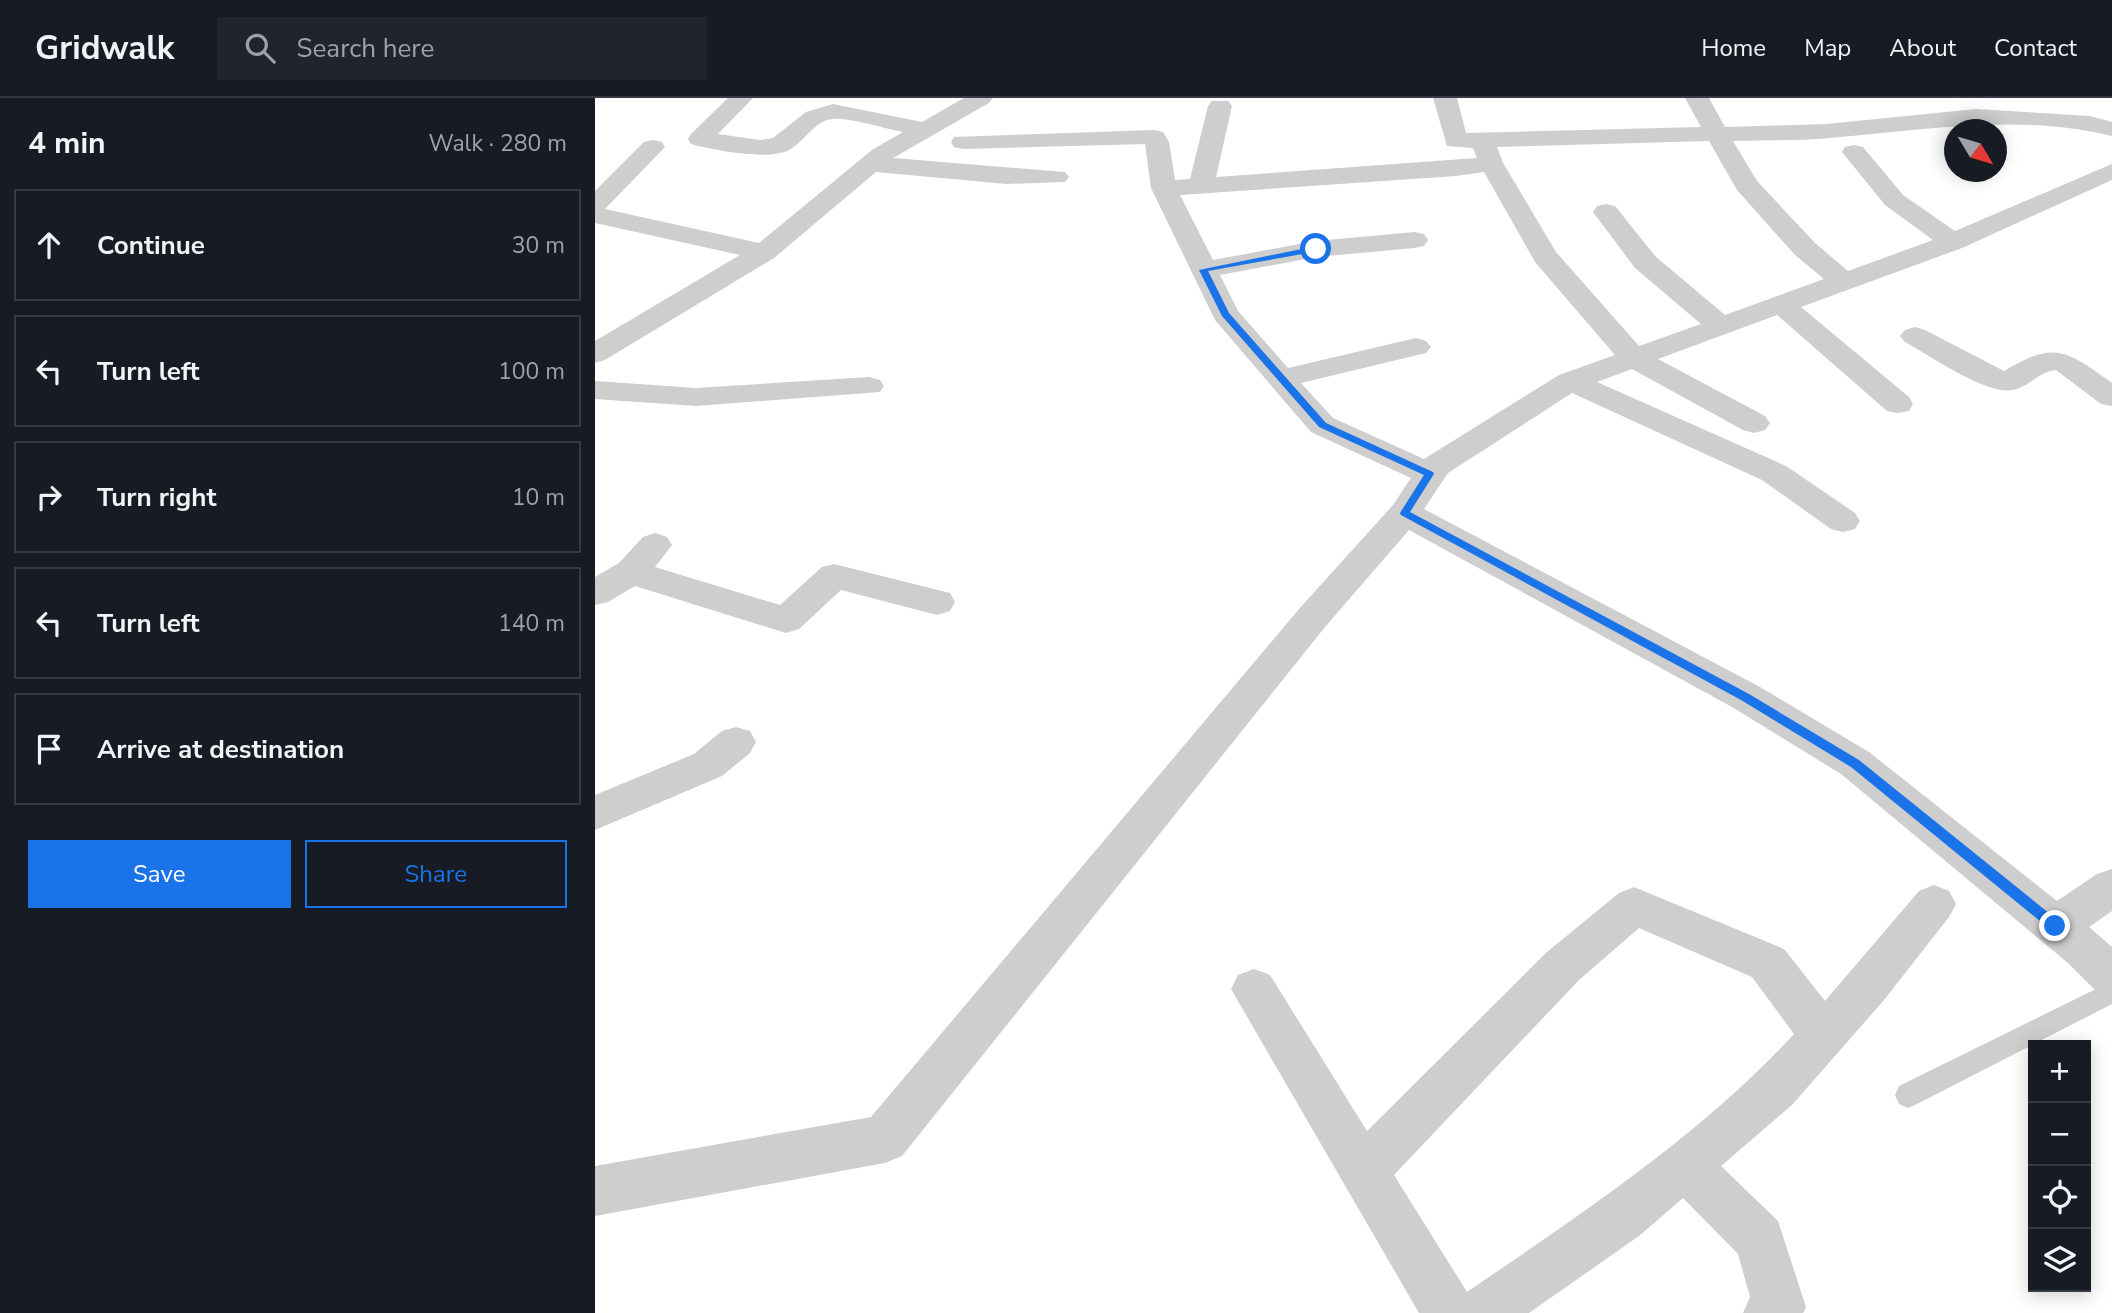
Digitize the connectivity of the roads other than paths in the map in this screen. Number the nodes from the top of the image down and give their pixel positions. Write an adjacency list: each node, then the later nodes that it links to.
1 (741, 98): 7 (street)
2 (1445, 98): 11 (street)
3 (1697, 98): 8 (street)
4 (974, 99): 7 (street)
5 (1220, 106): 16 (street)
6 (2112, 129): 8 (street)
7 (927, 130): 13 (street)
8 (1718, 133): 11 (street); 25 (street)
9 (963, 142): 17 (street)
10 (653, 147): 18 (street)
11 (1487, 152): 16 (street); 31 (street)
12 (1854, 152): 22 (street)
13 (871, 164): 14 (street); 23 (street)
14 (1056, 177)
15 (2103, 185): 22 (street)
16 (1201, 186): 17 (street)
17 (1164, 188): 24 (street)
18 (595, 205)
19 (1606, 212): 27 (street)
20 (595, 215): 23 (street)
21 (1415, 240): 24 (street)
22 (1953, 242): 25 (street)
23 (764, 252): 30 (street)
24 (1203, 270): 32 (street)
25 (1843, 281): 26 (street)
26 (1781, 304): 27 (street); 37 (street)
27 (1721, 326): 31 (street)
28 (1915, 336): 36 (street)
29 (1416, 346): 32 (street)
30 (595, 354)
31 (1633, 358): 33 (street); 38 (street)
32 (1282, 378): 39 (street)
33 (1570, 381): 39 (street); 41 (street)
34 (869, 386): 35 (street)
35 (595, 390)
36 (2112, 397)
37 (1898, 404)
38 (1754, 423)
39 (1429, 474): 40 (street)
40 (1405, 513): 50 (street); 58 (street)
41 (1843, 521)
42 (655, 545): 43 (street)
43 (631, 572): 44 (street); 45 (street)
44 (595, 593)
45 (937, 602)
46 (736, 742): 47 (street)
47 (595, 813)
48 (2112, 887): 50 (street)
49 (1934, 904): 54 (street)
50 (2055, 926): 51 (street)
51 (2112, 977)
52 (1254, 989): 57 (street)
53 (2112, 992): 55 (lane)
54 (1823, 1035): 56 (street); 57 (street)
55 (1908, 1095)
56 (1685, 1165): 60 (street); 61 (street)
57 (1363, 1171): 59 (street)
58 (595, 1191)
59 (1449, 1313)
60 (1482, 1313)
61 (1770, 1313)

